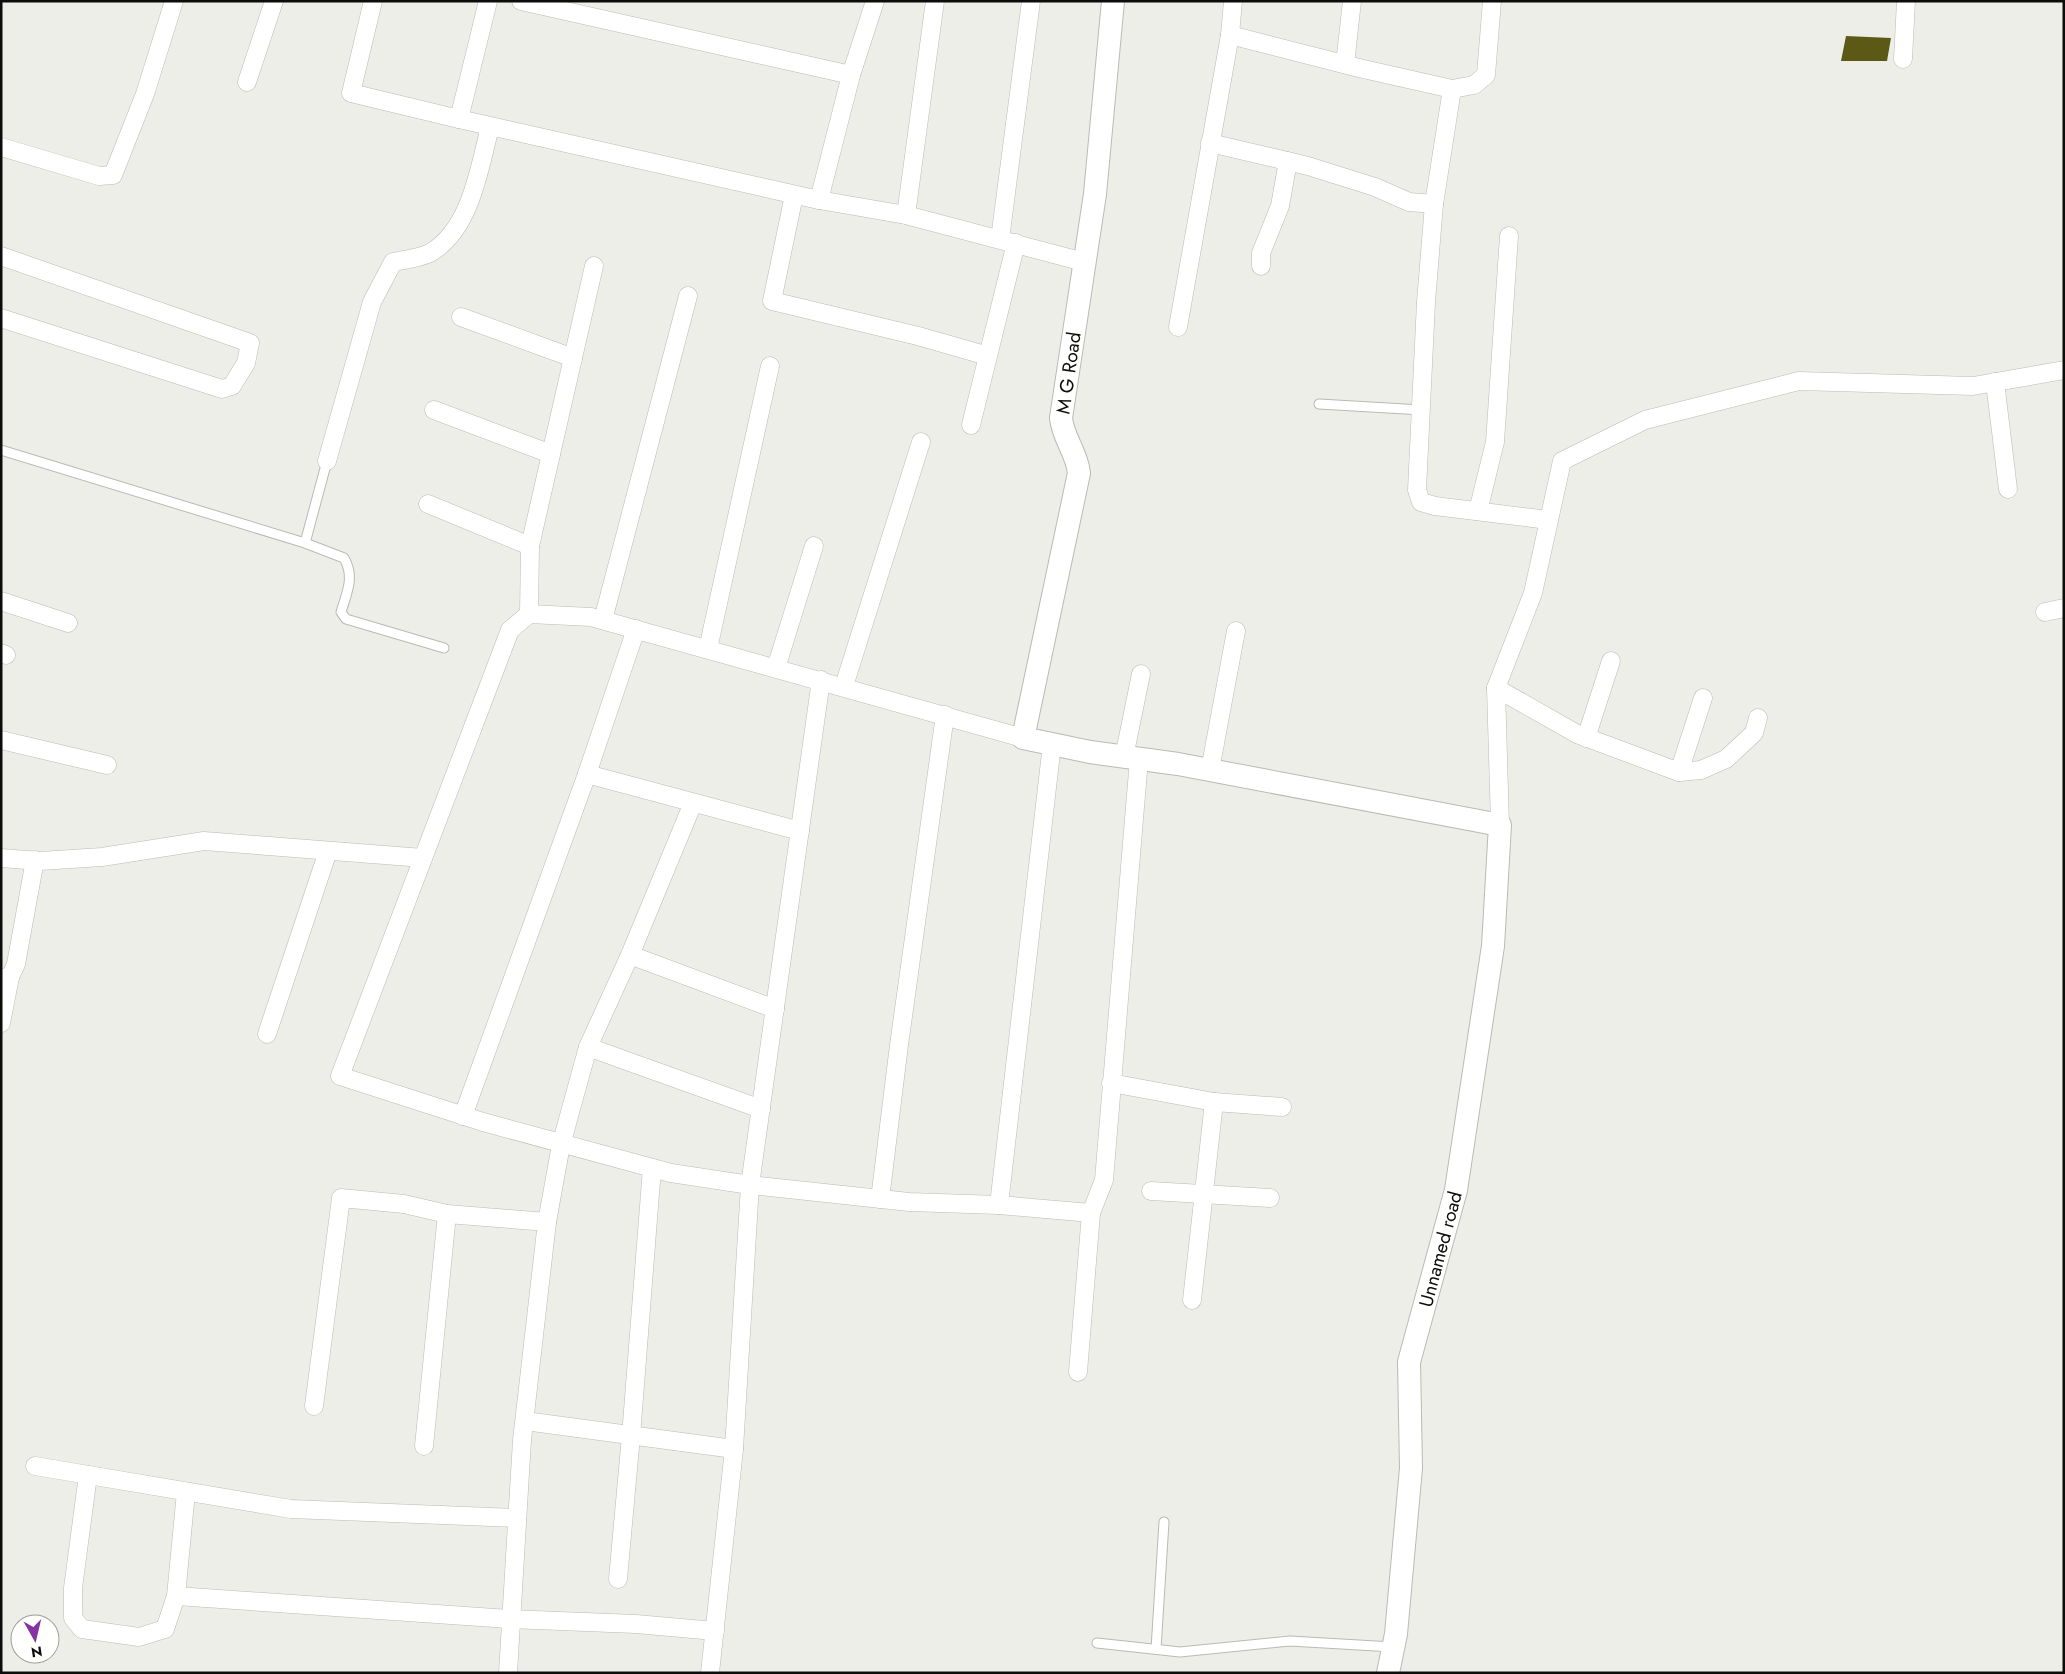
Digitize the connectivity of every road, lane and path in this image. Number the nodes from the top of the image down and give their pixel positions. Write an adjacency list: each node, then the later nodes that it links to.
1 (174, 1): 23 (street)
2 (274, 1): 18 (street)
3 (374, 1): 20 (street)
4 (488, 1): 20 (street)
5 (521, 1): 17 (street)
6 (875, 1): 17 (street)
7 (935, 1): 28 (street)
8 (1031, 1): 30 (street)
9 (1113, 1): 32 (street, M G Road)
10 (1233, 1): 14 (street)
11 (1352, 1): 16 (street)
12 (1492, 1): 19 (street)
13 (1906, 1): 15 (street)
14 (1230, 35): 16 (street); 22 (street)
15 (1903, 59)
16 (1345, 64): 19 (street)
17 (851, 75): 26 (street)
18 (247, 82)
19 (1452, 89): 27 (street)
20 (459, 119): 21 (street)
21 (490, 127): 25 (street); 51 (street)
22 (1210, 143): 24 (street); 38 (street)
23 (1, 147)
24 (1288, 161): 27 (street); 34 (street)
25 (794, 195): 26 (street); 39 (street)
26 (819, 200): 28 (street)
27 (1434, 204): 46 (street)
28 (906, 215): 30 (street)
29 (1509, 236): 54 (street)
30 (1008, 241): 32 (street); 39 (street)
31 (1, 256): 37 (street)
32 (1084, 262): 78 (street, M G Road)
33 (594, 266): 40 (street)
34 (1261, 266)
35 (688, 296): 63 (street)
36 (461, 317): 40 (street)
37 (1, 318)
38 (1178, 327)
39 (988, 356): 47 (street)
40 (573, 358): 50 (street)
41 (770, 366): 68 (street)
42 (2064, 370): 43 (street)
43 (1995, 382): 52 (street); 55 (street)
44 (1319, 404): 46 (lane)
45 (434, 410): 50 (street)
46 (1422, 410): 54 (street)
47 (971, 425)
48 (921, 442): 73 (street)
49 (1, 450): 56 (lane)
50 (551, 454): 57 (street)
51 (327, 461): 56 (lane)
52 (2008, 489)
53 (428, 504): 57 (street)
54 (1478, 511): 55 (street)
55 (1548, 520): 74 (street)
56 (305, 543): 67 (lane)
57 (530, 546): 62 (street)
58 (814, 546): 70 (street)
59 (1, 602): 64 (street)
60 (2064, 608): 61 (street)
61 (2045, 612)
62 (529, 614): 63 (street); 92 (street)
63 (603, 620): 65 (street)
64 (68, 623)
65 (636, 629): 68 (street); 86 (street)
66 (1236, 631): 84 (street)
67 (444, 648)
68 (708, 649): 70 (street)
69 (1611, 661): 79 (street)
70 (776, 668): 72 (street)
71 (1141, 674): 82 (street)
72 (821, 680): 73 (street); 89 (street)
73 (844, 686): 76 (street)
74 (1496, 688): 79 (street); 88 (street)
75 (1703, 698): 85 (street)
76 (945, 715): 78 (street); 111 (street)
77 (1758, 718): 85 (street)
78 (1023, 738): 81 (street)
79 (1586, 738): 85 (street)
80 (1, 740): 83 (street)
81 (1052, 744): 82 (street); 112 (street)
82 (1131, 758): 84 (street); 100 (street)
83 (106, 765)
84 (1210, 770): 88 (street)
85 (1679, 772)
86 (587, 774): 87 (street); 104 (street)
87 (693, 803): 89 (street); 94 (street)
88 (1500, 825): 133 (street, Unnamed road)
89 (800, 831): 96 (street)
90 (328, 850): 92 (street); 93 (street); 98 (street)
91 (1, 858): 93 (street)
92 (423, 858): 104 (street)
93 (35, 860): 95 (street)
94 (630, 955): 96 (street); 99 (street)
95 (5, 977): 97 (street)
96 (775, 1009): 103 (street)
97 (1, 1023)
98 (267, 1034)
99 (588, 1047): 103 (street); 105 (street)
100 (1110, 1083): 101 (street); 113 (street)
101 (1214, 1102): 102 (street); 109 (street)
102 (1282, 1107)
103 (761, 1109): 107 (street)
104 (463, 1116): 105 (street)
105 (561, 1145): 106 (street); 115 (street)
106 (652, 1168): 107 (street); 120 (street)
107 (750, 1185): 111 (street); 122 (street)
108 (1151, 1191): 109 (street)
109 (1204, 1194): 110 (street); 116 (street)
110 (1270, 1198)
111 (880, 1199): 112 (street)
112 (999, 1205): 113 (street)
113 (1091, 1213): 117 (street)
114 (447, 1214): 115 (street); 118 (street); 121 (street)
115 (547, 1222): 119 (street)
116 (1192, 1300)
117 (1078, 1372)
118 (314, 1406)
119 (525, 1421): 120 (street); 126 (street)
120 (632, 1436): 122 (street); 128 (street)
121 (424, 1446)
122 (734, 1449): 131 (street)
123 (35, 1466): 124 (street)
124 (88, 1475): 125 (street); 129 (street)
125 (186, 1492): 126 (street); 129 (street)
126 (517, 1518): 130 (street)
127 (1164, 1522): 134 (lane)
128 (618, 1579)
129 (176, 1596): 130 (street)
130 (509, 1619): 131 (street); 135 (street)
131 (714, 1631): 136 (street)
132 (1096, 1643): 134 (lane)
133 (1393, 1647): 134 (lane); 137 (street, Unnamed road)
134 (1156, 1649)
135 (508, 1673)
136 (710, 1673)
137 (1388, 1673)

